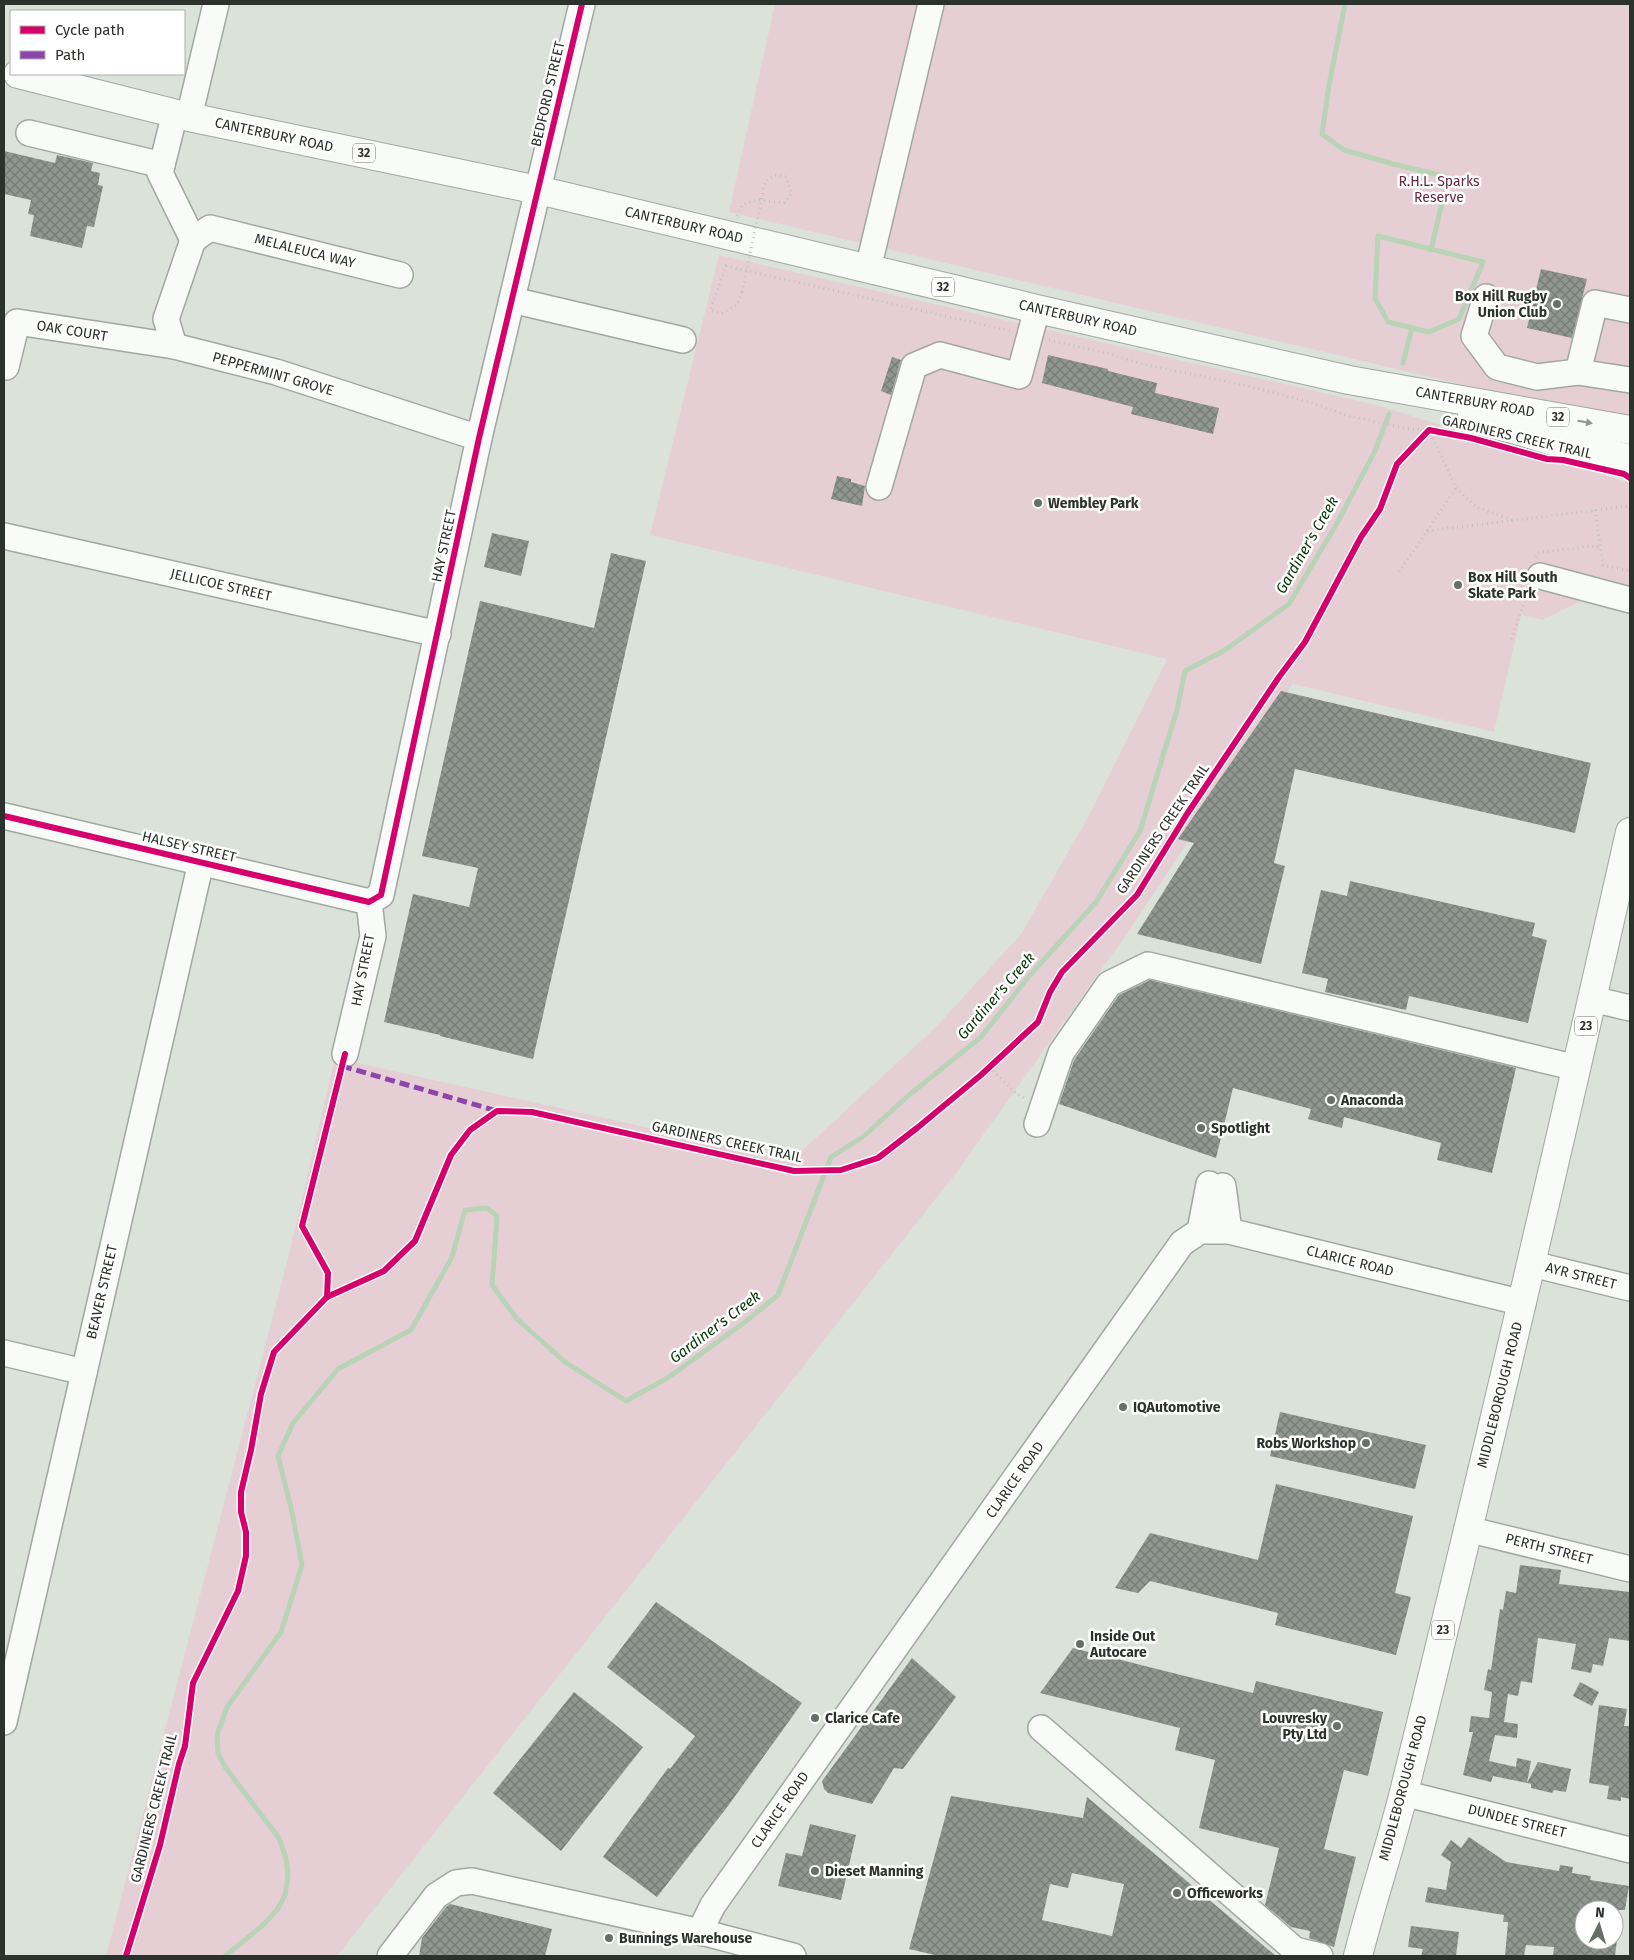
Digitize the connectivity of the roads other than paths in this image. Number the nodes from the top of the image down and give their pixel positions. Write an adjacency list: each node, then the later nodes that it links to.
1 (216, 4): 5 (street)
2 (582, 4): 8 (street, BEDFORD STREET)
3 (931, 4): 10 (street)
4 (22, 75): 5 (main road, CANTERBURY ROAD / 32)
5 (182, 115): 7 (street); 8 (main road, CANTERBURY ROAD / 32)
6 (28, 133): 7 (street)
7 (162, 165): 9 (street)
8 (538, 190): 10 (main road, CANTERBURY ROAD / 32); 13 (street, HAY STREET)
9 (201, 234): 11 (street, MELALEUCA WAY); 17 (street)
10 (868, 269): 14 (main road, CANTERBURY ROAD / 32)
11 (400, 275)
12 (1486, 298): 20 (street)
13 (512, 300): 16 (street); 25 (street, HAY STREET)
14 (1037, 309): 21 (main road, CANTERBURY ROAD / 32); 27 (street)
15 (1630, 310): 19 (street)
16 (683, 340)
17 (174, 346): 18 (street, OAK COURT); 25 (street, PEPPERMINT GROVE)
18 (6, 367)
19 (1578, 372): 20 (street); 22 (street)
20 (1537, 377): 23 (street)
21 (1349, 380): 23 (main road, CANTERBURY ROAD / 32); 26 (main road, CANTERBURY ROAD / 32)
22 (1630, 380)
23 (1527, 412): 24 (main road, CANTERBURY ROAD / 32, one-way to 24)
24 (1630, 430)
25 (479, 438): 31 (street, HAY STREET)
26 (1630, 459)
27 (879, 487)
28 (4, 536): 31 (street, JELLICOE STREET)
29 (1540, 576): 30 (street)
30 (1630, 600)
31 (438, 634): 35 (street, HAY STREET)
32 (4, 816): 34 (street, HALSEY STREET)
33 (1630, 832): 36 (main road, MIDDLEBOROUGH ROAD / 23)
34 (201, 862): 35 (street, HALSEY STREET); 47 (street, BEAVER STREET)
35 (369, 902): 38 (street, HAY STREET)
36 (1592, 999): 37 (street); 39 (main road, MIDDLEBOROUGH ROAD / 23)
37 (1630, 1008)
38 (345, 1054)
39 (1577, 1068): 40 (street); 43 (main road, MIDDLEBOROUGH ROAD / 23)
40 (1037, 1124)
41 (1200, 1231): 42 (street, CLARICE ROAD); 42 (street); 54 (street, CLARICE ROAD)
42 (1229, 1231): 45 (street, CLARICE ROAD)
43 (1532, 1264): 44 (street, AYR STREET); 45 (main road, MIDDLEBOROUGH ROAD / 23)
44 (1630, 1288)
45 (1523, 1303): 48 (main road, MIDDLEBOROUGH ROAD / 23)
46 (4, 1353): 47 (street)
47 (84, 1372): 50 (street, BEAVER STREET)
48 (1467, 1528): 49 (street, PERTH STREET); 52 (main road, MIDDLEBOROUGH ROAD / 23)
49 (1630, 1569)
50 (4, 1722)
51 (1041, 1728): 57 (street)
52 (1404, 1793): 53 (street, DUNDEE STREET); 58 (main road, MIDDLEBOROUGH ROAD / 23)
53 (1630, 1850)
54 (704, 1933): 55 (street); 56 (street)
55 (390, 1956)
56 (793, 1956)
57 (1320, 1956)
58 (1358, 1956)

